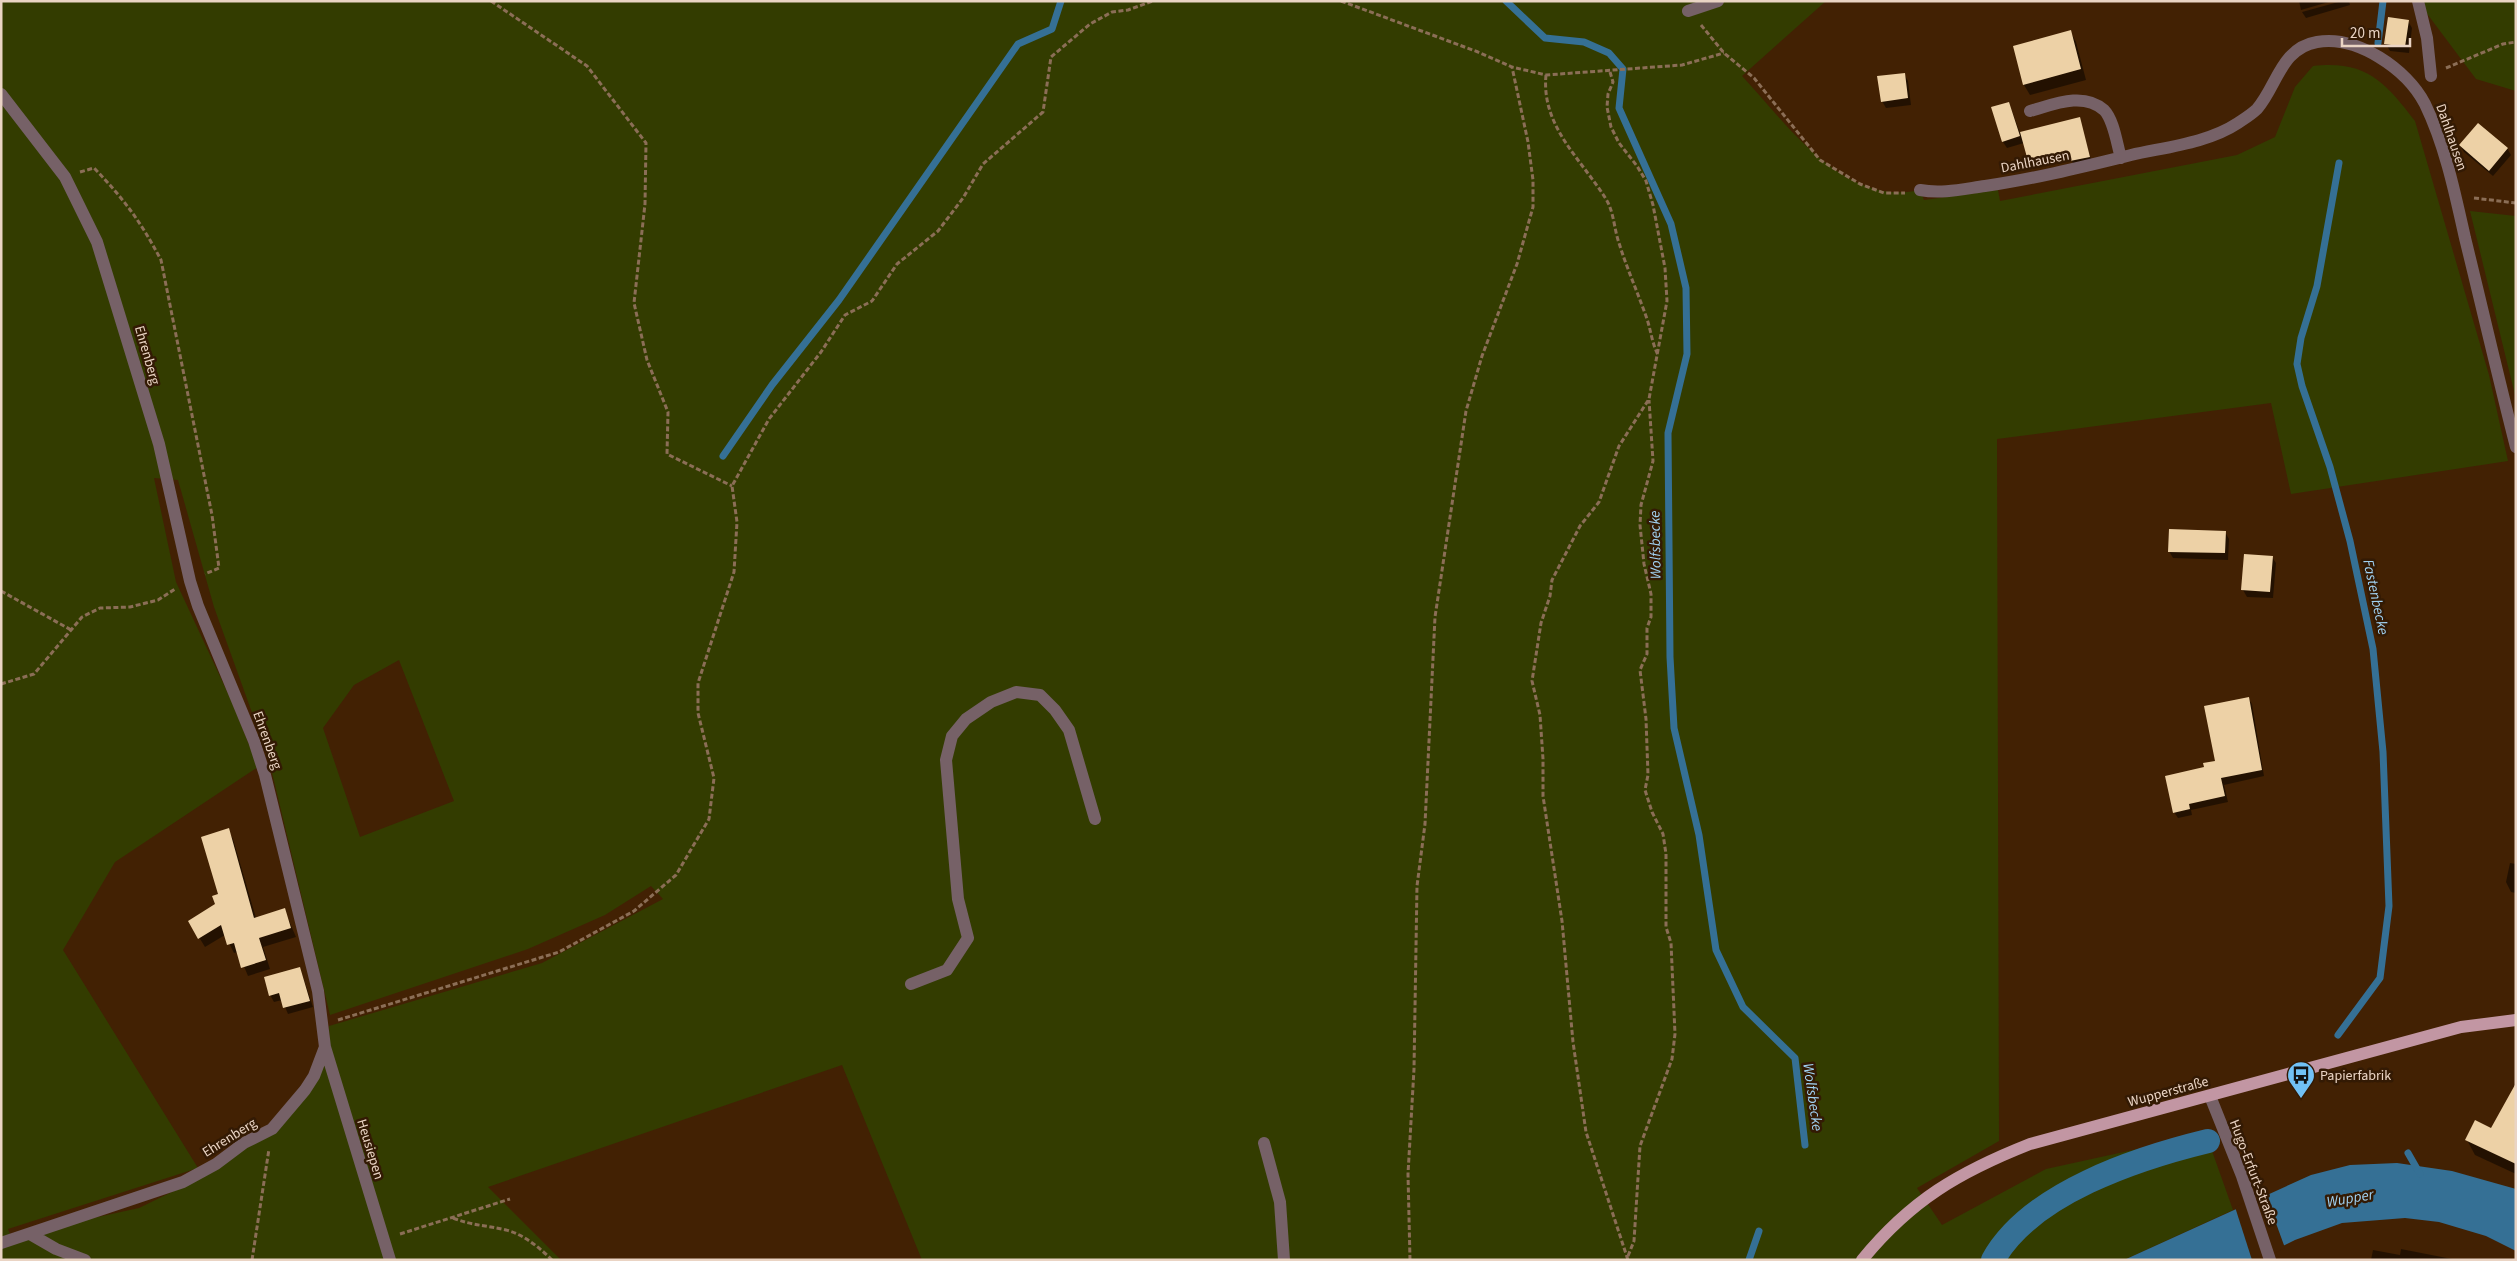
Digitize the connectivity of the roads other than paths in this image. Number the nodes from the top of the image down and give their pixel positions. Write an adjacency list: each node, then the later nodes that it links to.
1 (1718, 1): 3 (street)
2 (2418, 1): 4 (street)
3 (1688, 11)
4 (2431, 76)
5 (1, 94): 13 (street, Ehrenberg)
6 (2030, 111): 7 (street)
7 (2121, 158): 8 (street, Dahlhausen); 9 (street, Dahlhausen)
8 (1920, 190)
9 (2516, 447)
10 (1095, 819): 11 (street)
11 (911, 984)
12 (2516, 1020): 14 (main road, Wupperstraße)
13 (325, 1046): 16 (street, Ehrenberg); 19 (street, Heusiepen)
14 (2210, 1096): 21 (main road, Wupperstraße); 22 (street, Hugo-Erfurt-Straße)
15 (1264, 1143): 20 (street)
16 (30, 1234): 17 (street, Ehrenberg); 18 (street)
17 (1, 1244)
18 (85, 1260)
19 (390, 1260)
20 (1284, 1260)
21 (1862, 1260)
22 (2270, 1260)

